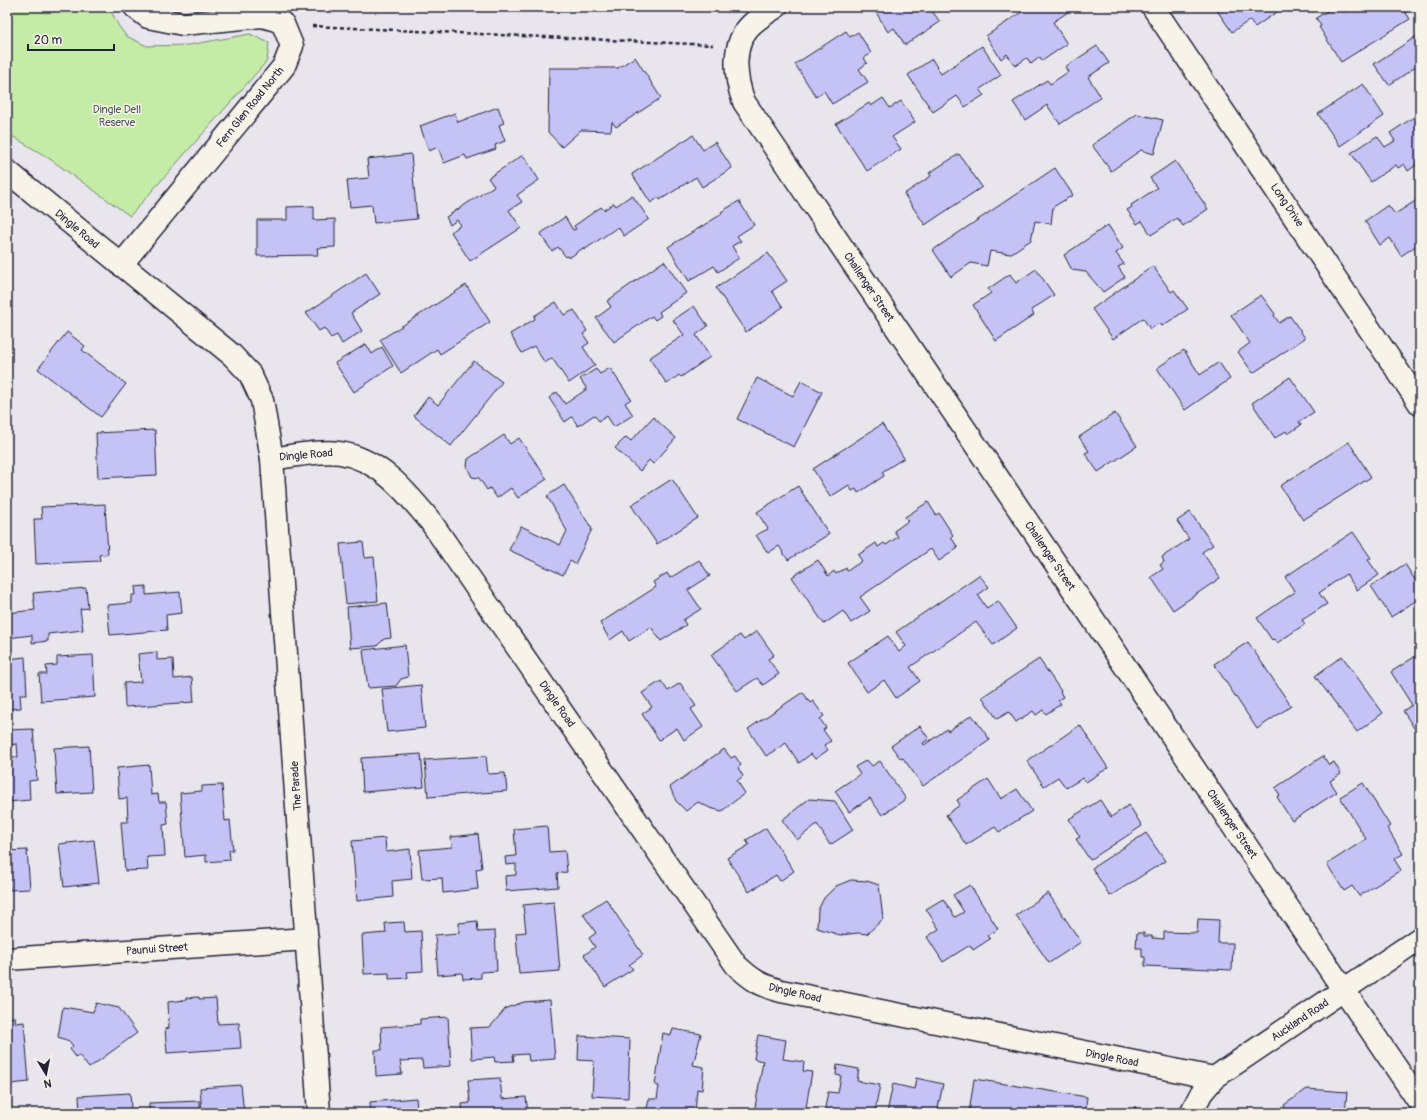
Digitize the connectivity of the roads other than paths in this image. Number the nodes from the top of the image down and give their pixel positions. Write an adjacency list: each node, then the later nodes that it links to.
1 (135, 7): 5 (street, Fern Glen Road North)
2 (776, 7): 11 (street, Challenger Street)
3 (1153, 7): 6 (street, Long Drive)
4 (7, 171): 5 (street, Dingle Road)
5 (121, 265): 7 (street, Dingle Road)
6 (1420, 404)
7 (272, 458): 9 (street, The Parade); 12 (street, Dingle Road)
8 (1420, 938): 11 (street, Auckland Road)
9 (307, 939): 10 (street, Paunui Street); 14 (street, The Parade)
10 (7, 959)
11 (1344, 990): 12 (street, Auckland Road); 13 (street, Challenger Street)
12 (1214, 1078): 15 (street, Auckland Road)
13 (1420, 1103)
14 (319, 1113)
15 (1191, 1113)

